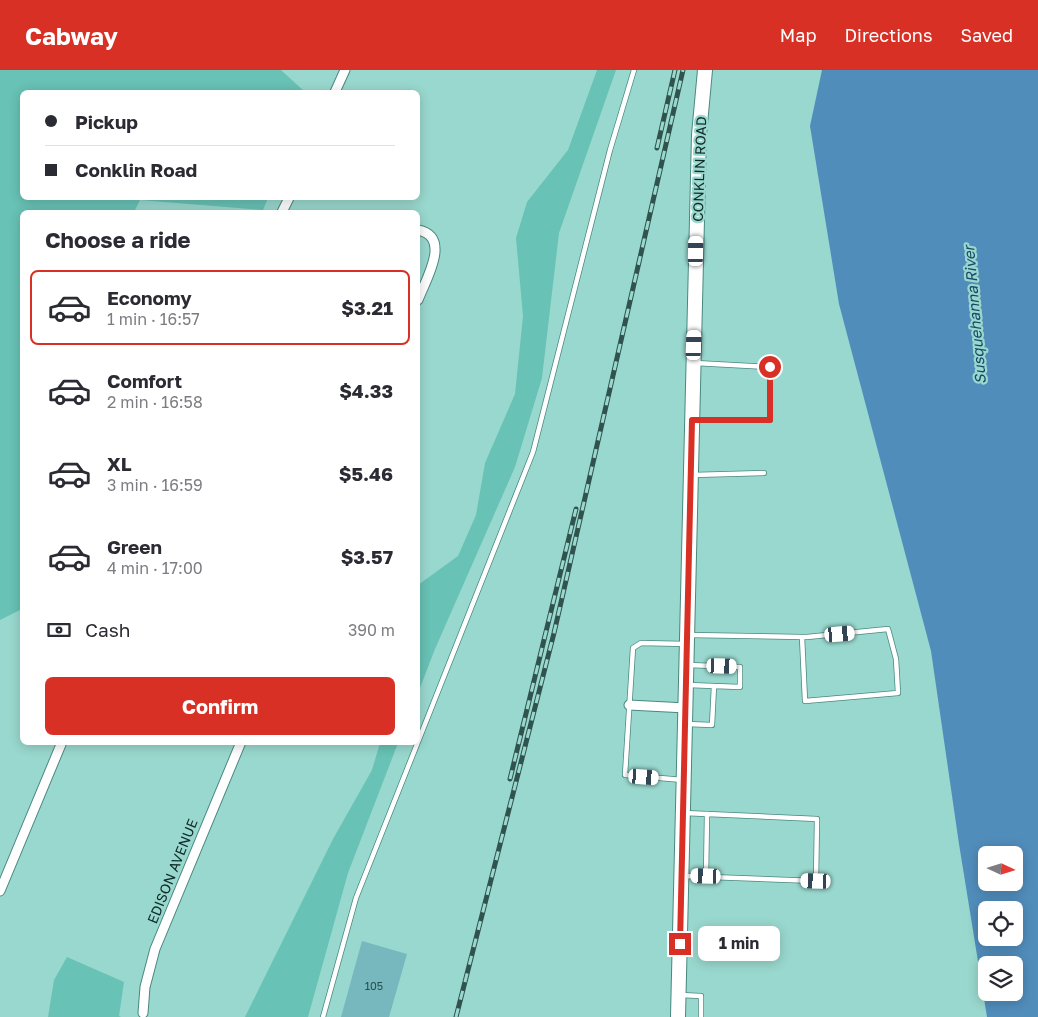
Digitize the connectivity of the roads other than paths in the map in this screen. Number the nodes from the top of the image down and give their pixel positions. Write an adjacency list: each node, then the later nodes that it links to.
1 (345, 70): 4 (street)
2 (634, 70): 19 (lane)
3 (705, 70): 7 (main road, CONKLIN ROAD)
4 (336, 90)
5 (420, 231): 6 (street)
6 (420, 295)
7 (694, 363): 8 (main road, CONKLIN ROAD); 8 (lane)
8 (692, 420): 10 (main road, CONKLIN ROAD)
9 (764, 473): 10 (lane)
10 (691, 475): 12 (main road, CONKLIN ROAD)
11 (802, 637): 11 (lane); 12 (lane)
12 (687, 640): 13 (main road, CONKLIN ROAD); 16 (lane)
13 (686, 665): 14 (main road, CONKLIN ROAD); 15 (lane)
14 (686, 685): 15 (lane); 17 (main road, CONKLIN ROAD)
15 (714, 686): 18 (lane)
16 (629, 705): 17 (street); 23 (lane)
17 (686, 708): 18 (main road, CONKLIN ROAD)
18 (685, 724): 23 (main road, CONKLIN ROAD)
19 (420, 737)
20 (61, 745): 28 (street)
21 (239, 745): 30 (street, EDISON AVENUE)
22 (417, 745): 31 (lane)
23 (684, 780): 24 (main road, CONKLIN ROAD)
24 (683, 813): 25 (lane); 26 (main road, CONKLIN ROAD)
25 (707, 814): 27 (lane); 27 (lane)
26 (682, 876): 27 (lane); 29 (main road, CONKLIN ROAD)
27 (706, 876)
28 (0, 891)
29 (679, 995): 32 (main road, CONKLIN ROAD); 33 (lane)
30 (143, 1013)
31 (323, 1017)
32 (678, 1017)
33 (701, 1017)

